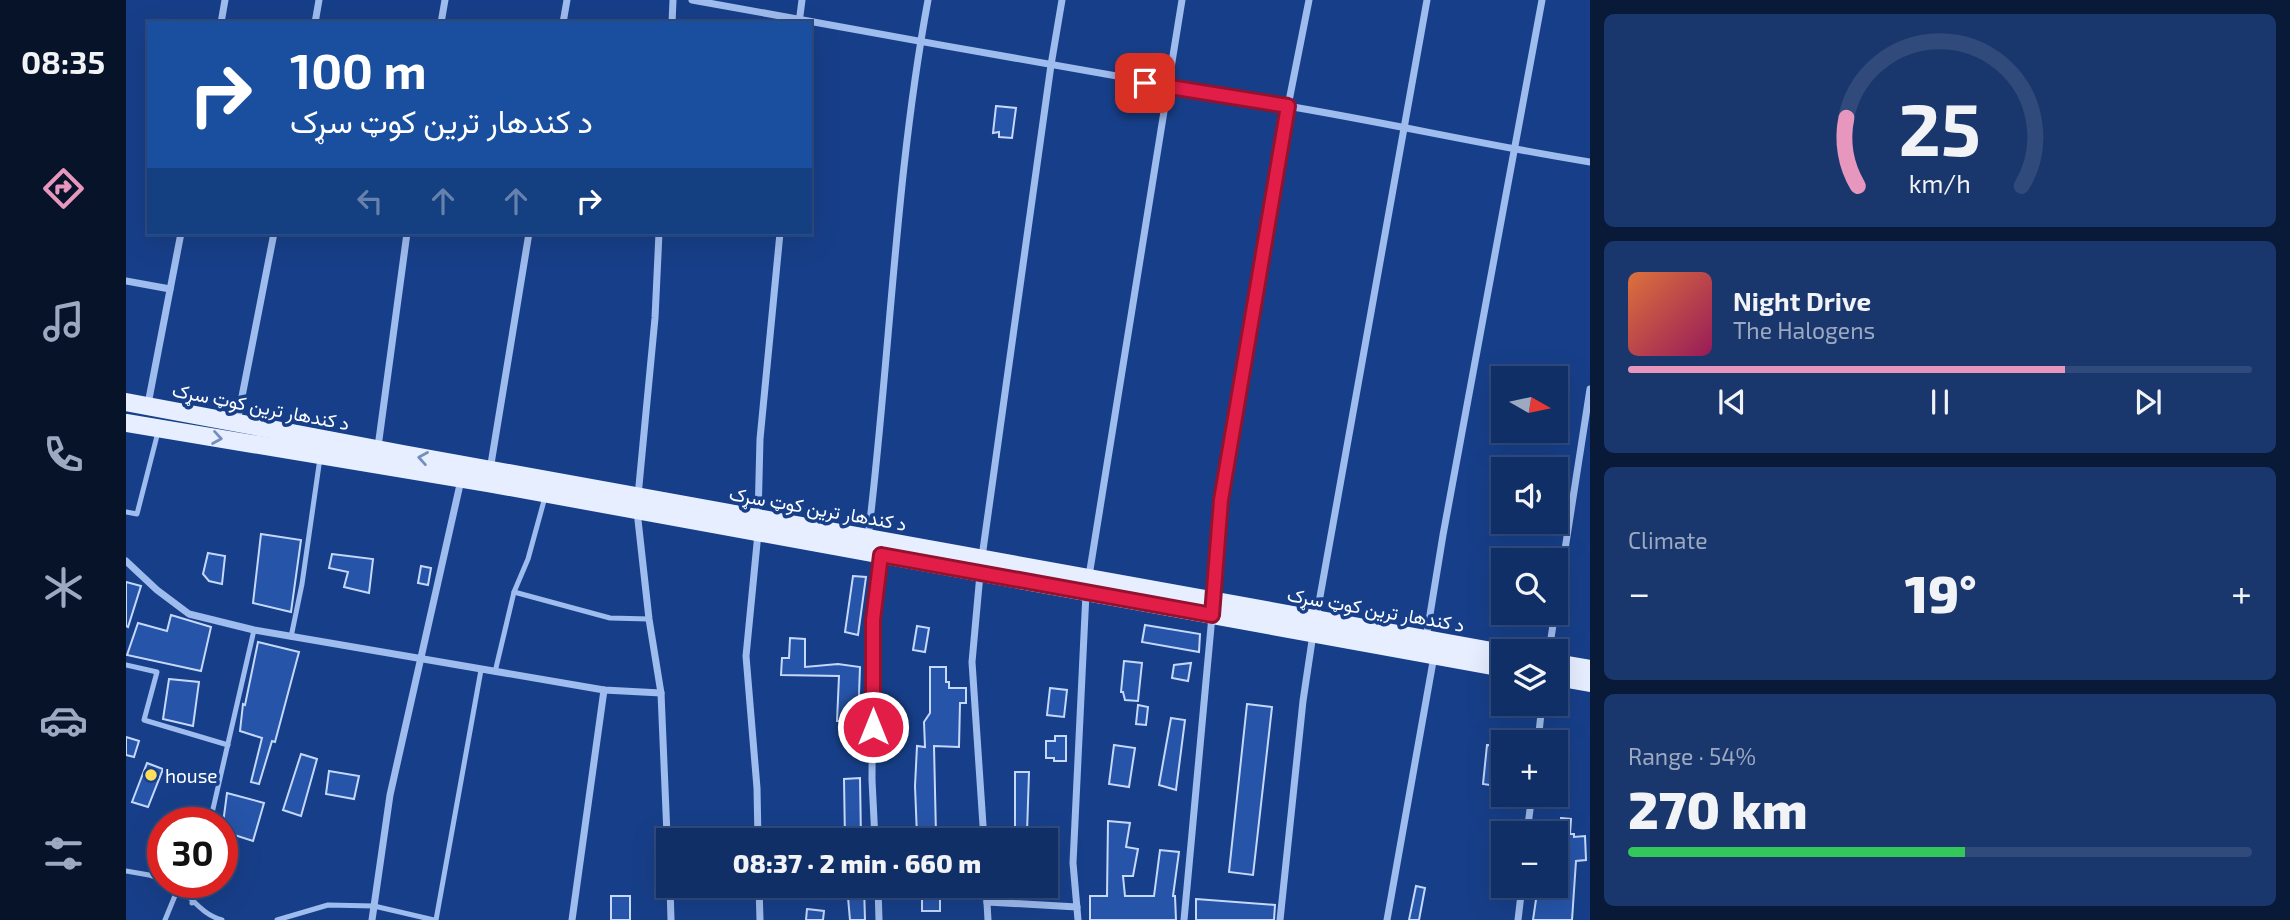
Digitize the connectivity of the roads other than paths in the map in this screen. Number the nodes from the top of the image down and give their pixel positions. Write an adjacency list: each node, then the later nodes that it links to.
1 (225, 0): 14 (street)
2 (319, 0): 15 (street)
3 (445, 0): 16 (street)
4 (567, 0): 17 (street)
5 (673, 0): 18 (street)
6 (692, 0): 19 (street)
7 (802, 0): 19 (street)
8 (928, 0): 21 (street)
9 (1062, 0): 22 (street)
10 (1182, 0): 23 (street)
11 (1309, 0): 24 (street)
12 (1427, 0): 25 (street)
13 (1542, 0): 26 (street)
14 (221, 21)
15 (315, 21)
16 (441, 21)
17 (563, 21)
18 (671, 21)
19 (799, 21)
20 (812, 23): 21 (street)
21 (920, 42): 22 (street); 51 (street)
22 (1051, 65): 23 (street); 56 (street)
23 (1168, 87): 24 (street); 57 (street)
24 (1288, 106): 25 (street); 59 (street)
25 (1404, 127): 26 (street); 61 (street)
26 (1516, 150): 27 (street); 64 (street)
27 (1590, 162)
28 (181, 235): 35 (street)
29 (274, 235): 41 (street)
30 (407, 235): 43 (street)
31 (529, 235): 45 (street)
32 (659, 235): 48 (street)
33 (780, 235): 50 (street)
34 (126, 281): 35 (street)
35 (170, 289): 38 (street)
36 (1590, 389): 52 (street)
37 (126, 402): 38 (main road, د کندهار ترين کوټ سړک)
38 (148, 405): 39 (main road, د کندهار ترين کوټ سړک)
39 (177, 411): 41 (main road, د کندهار ترين کوټ سړک); 42 (main road)
40 (126, 423): 42 (main road, د کندهار ترين کوټ سړک)
41 (237, 423): 43 (main road, د کندهار ترين کوټ سړک)
42 (165, 430): 44 (main road, د کندهار ترين کوټ سړک, one-way to 44); 49 (lane)
43 (378, 450): 45 (main road, د کندهار ترين کوټ سړک, one-way to 43)
44 (320, 455): 46 (main road, د کندهار ترين کوټ سړک); 63 (lane)
45 (490, 470): 48 (main road, د کندهار ترين کوټ سړک)
46 (461, 479): 47 (main road, د کندهار ترين کوټ سړک); 66 (street)
47 (546, 494): 48 (main road, د کندهار ترين کوټ سړک); 58 (lane)
48 (637, 504): 50 (main road, د کندهار ترين کوټ سړک); 60 (street)
49 (126, 512)
50 (758, 526): 51 (main road, د کندهار ترين کوټ سړک); 54 (main road, د کندهار ترين کوټ سړک); 80 (street)
51 (868, 538): 53 (main road, د کندهار ترين کوټ سړک)
52 (1565, 548)
53 (915, 554): 54 (main road, د کندهار ترين کوټ سړک); 56 (main road, د کندهار ترين کوټ سړک)
54 (881, 555): 81 (street)
55 (126, 561): 62 (street)
56 (981, 566): 57 (main road, د کندهار ترين کوټ سړک); 82 (street)
57 (1088, 586): 59 (main road, د کندهار ترين کوټ سړک); 96 (street)
58 (514, 592): 60 (lane); 72 (lane)
59 (1213, 608): 61 (main road, د کندهار ترين کوټ سړک); 108 (street)
60 (649, 619): 76 (street)
61 (1314, 626): 64 (main road, د کندهار ترين کوټ سړک); 109 (street)
62 (254, 630): 63 (street); 77 (lane)
63 (291, 637): 66 (street)
64 (1430, 647): 65 (main road, د کندهار ترين کوټ سړک); 68 (main road, د کندهار ترين کوټ سړک); 110 (street)
65 (1491, 652)
66 (419, 659): 71 (street); 95 (street)
67 (126, 665): 77 (lane)
68 (1491, 665)
69 (1568, 665): 70 (main road)
70 (1590, 669)
71 (481, 670): 72 (street); 101 (lane)
72 (495, 673): 75 (street)
73 (1568, 679): 74 (main road)
74 (1590, 683)
75 (604, 691): 76 (street); 102 (street)
76 (661, 692): 79 (street)
77 (228, 745): 78 (lane)
78 (214, 807)
79 (667, 828)
80 (758, 828)
81 (874, 828)
82 (983, 828)
83 (126, 872): 84 (lane)
84 (147, 875)
85 (174, 898): 97 (lane)
86 (188, 898): 94 (lane)
87 (193, 898): 94 (lane)
88 (670, 898): 103 (street)
89 (759, 898): 104 (street)
90 (878, 898): 105 (street)
91 (987, 898): 93 (street)
92 (1521, 898): 111 (street)
93 (987, 902): 96 (street); 106 (street)
94 (192, 903): 98 (lane)
95 (374, 906): 99 (lane); 100 (street); 101 (lane)
96 (1077, 907): 107 (street)
97 (165, 920)
98 (222, 920)
99 (277, 920)
100 (372, 920)
101 (435, 920)
102 (572, 920)
103 (671, 920)
104 (760, 920)
105 (879, 920)
106 (988, 920)
107 (1078, 920)
108 (1184, 920)
109 (1280, 920)
110 (1387, 920)
111 (1518, 920)

